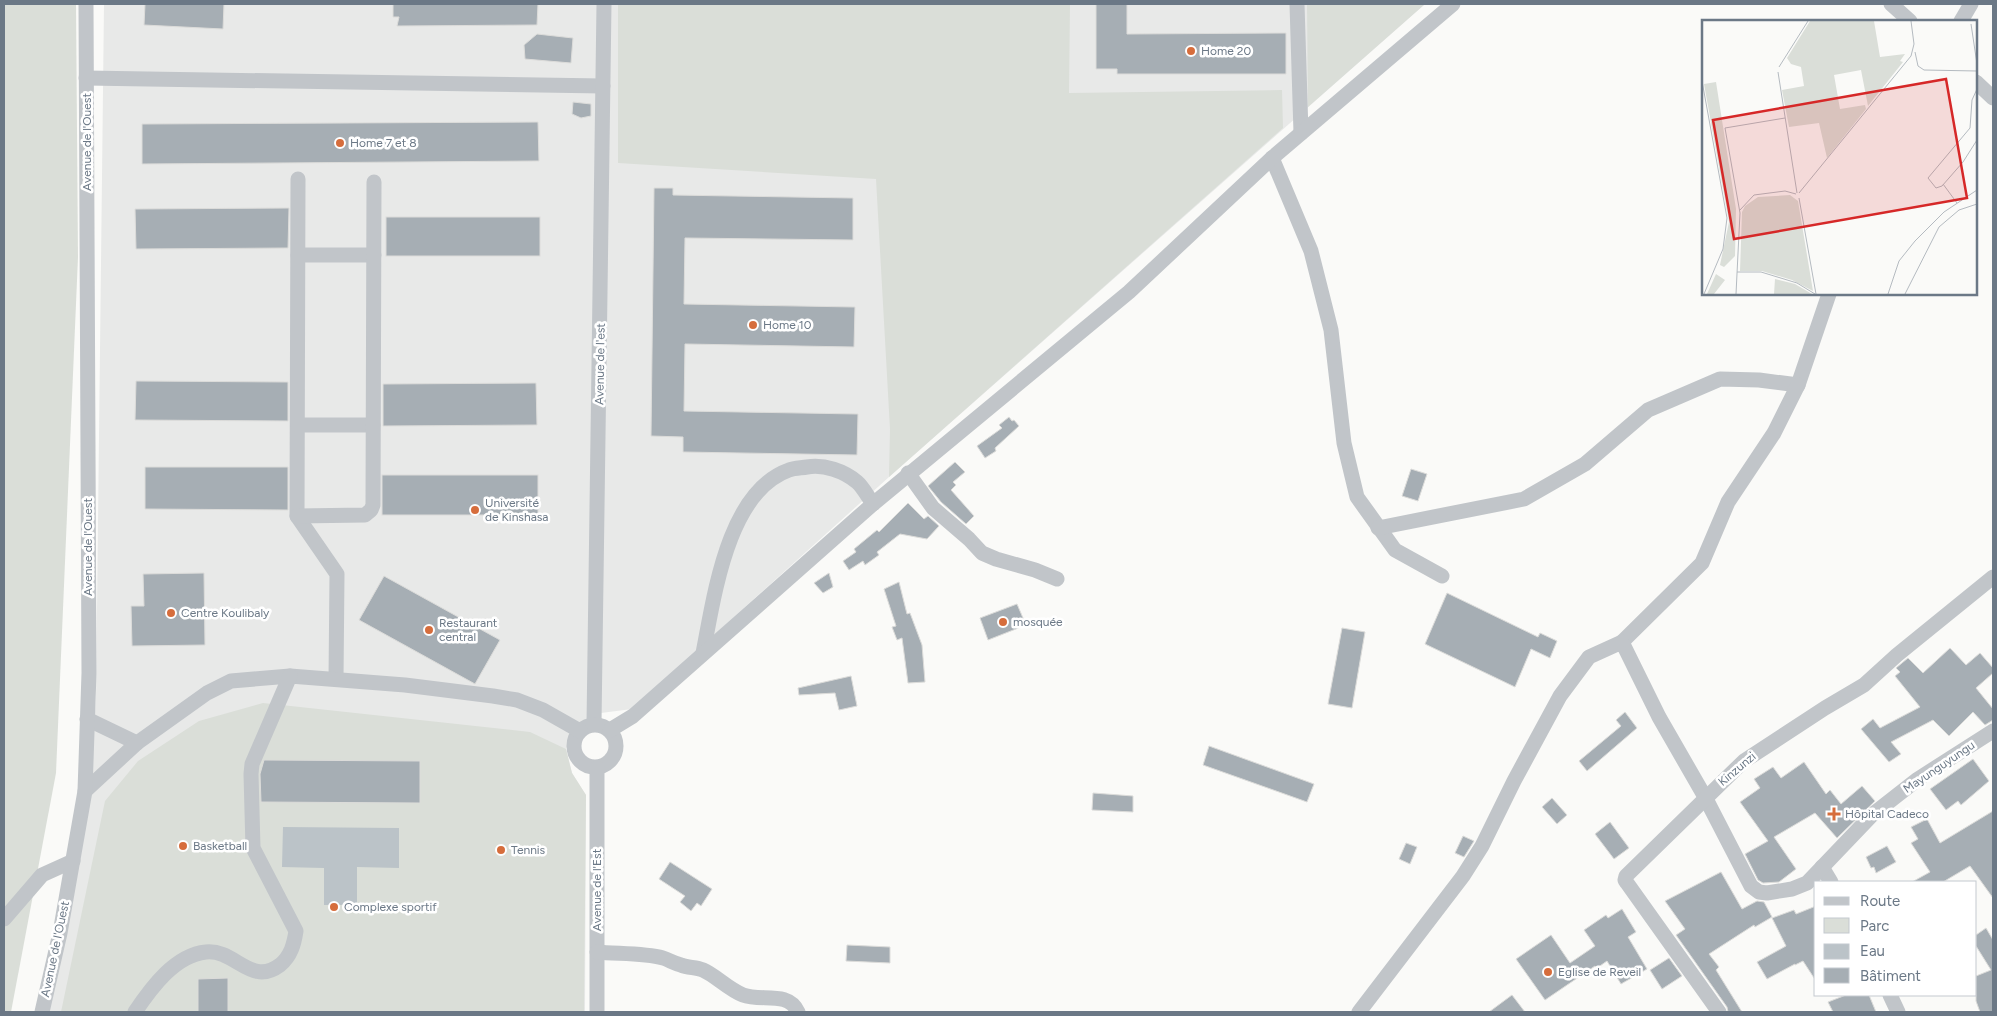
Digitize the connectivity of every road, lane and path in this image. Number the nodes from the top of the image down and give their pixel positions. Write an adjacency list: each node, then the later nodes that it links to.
1 (86, 4): 9 (street, Avenue de l'Ouest)
2 (604, 4): 11 (street, Avenue de l'est)
3 (1297, 4): 13 (street)
4 (1453, 4): 13 (street)
5 (1891, 4): 7 (street)
6 (1971, 4): 8 (street)
7 (1909, 20)
8 (1963, 20)
9 (86, 78): 11 (street); 34 (street, Avenue de l'Ouest)
10 (1977, 83): 12 (street)
11 (603, 86): 35 (street, Avenue de l'est)
12 (1993, 98)
13 (1301, 134): 14 (street)
14 (1272, 158): 23 (street); 26 (street)
15 (298, 179): 17 (street)
16 (374, 182): 18 (street)
17 (298, 255): 18 (street); 21 (street)
18 (374, 255): 22 (street)
19 (1829, 295): 20 (street)
20 (1798, 385): 26 (street); 30 (street)
21 (298, 425): 22 (street); 25 (street)
22 (373, 425): 25 (street)
23 (908, 473): 24 (street); 29 (street)
24 (873, 504): 31 (street); 31 (street)
25 (297, 516): 33 (street)
26 (1378, 528): 27 (street)
27 (1442, 576)
28 (1993, 577): 41 (street, Kinzunzi)
29 (1057, 579)
30 (1622, 642): 41 (street, Mayunguyungu); 52 (street)
31 (703, 653): 36 (street)
32 (290, 676): 33 (street); 38 (street); 49 (street)
33 (336, 679): 35 (street)
34 (87, 719): 38 (street); 40 (street, Avenue de l'Ouest)
35 (587, 727): 36 (street); 39 (street)
36 (610, 730): 39 (street)
37 (1993, 730): 43 (street, Mayunguyungu)
38 (137, 742): 40 (street)
39 (597, 768): 46 (street, Avenue de l'Est)
40 (85, 791): 42 (street, Avenue de l'Ouest)
41 (1705, 797): 43 (street, Mayunguyungu); 53 (street, Kinzunzi)
42 (73, 861): 45 (street); 48 (street, Avenue de l'Ouest)
43 (1822, 867): 44 (street)
44 (1830, 881)
45 (4, 919)
46 (597, 952): 50 (street, Avenue de l'Est); 51 (street)
47 (1890, 996): 54 (street)
48 (42, 1012)
49 (135, 1012)
50 (597, 1012)
51 (798, 1012)
52 (1359, 1012)
53 (1719, 1012)
54 (1898, 1012)

